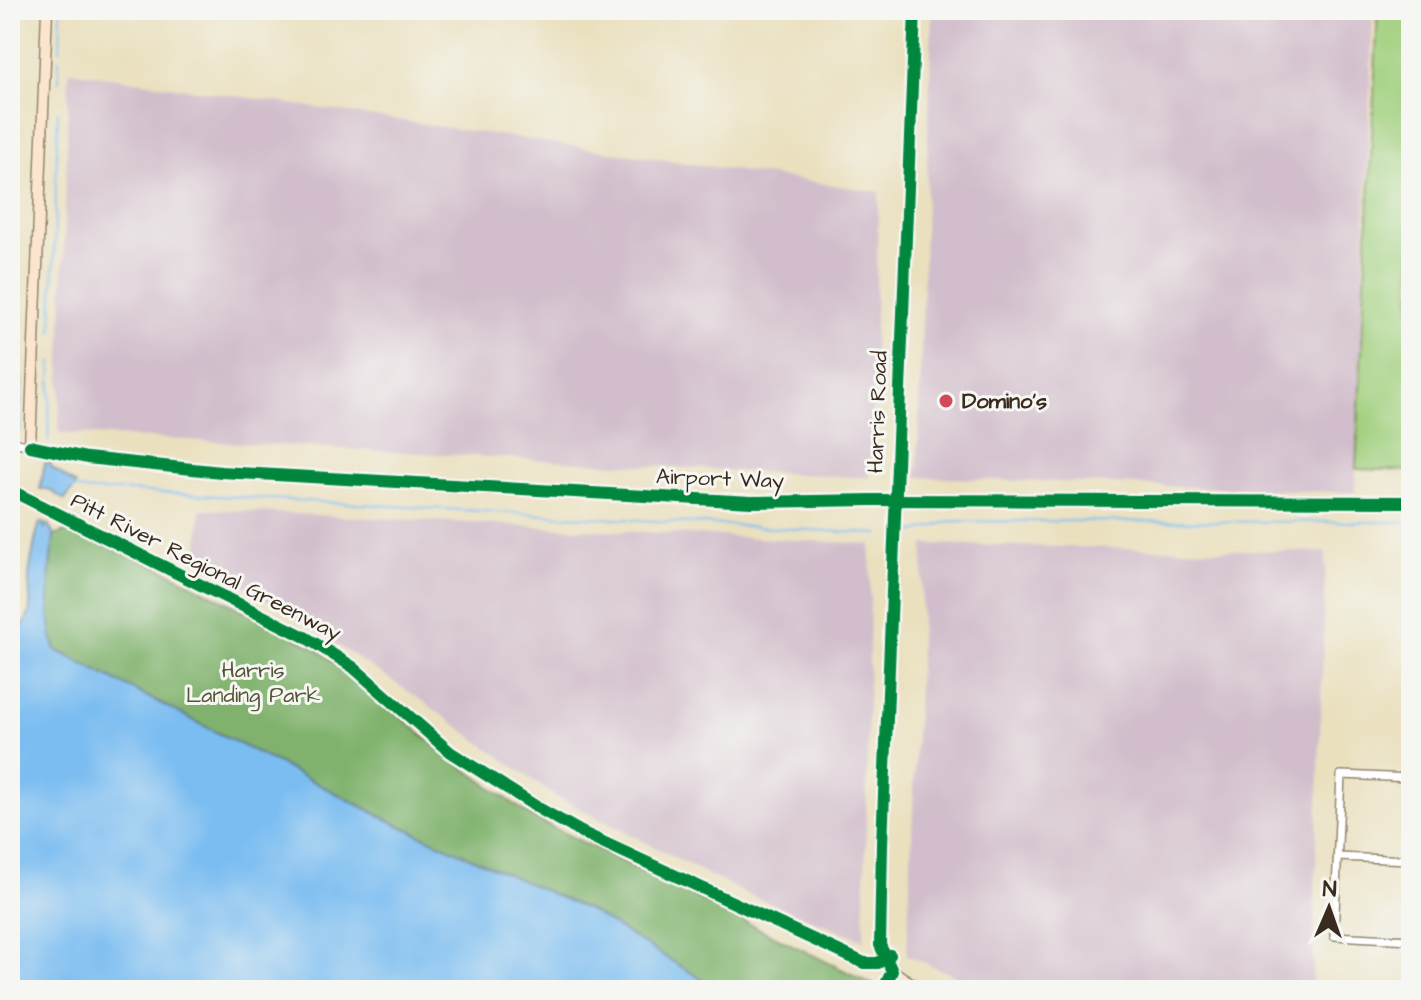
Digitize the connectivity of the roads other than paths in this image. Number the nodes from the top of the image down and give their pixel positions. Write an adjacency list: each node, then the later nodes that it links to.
1 (47, 10): 4 (street)
2 (915, 10): 5 (street, Harris Road)
3 (10, 441): 4 (street, Airport Way)
4 (30, 446): 5 (street, Airport Way)
5 (895, 500): 6 (street, Airport Way); 11 (street, Harris Road)
6 (1411, 502)
7 (1411, 778): 8 (street)
8 (1337, 857): 9 (street); 10 (street)
9 (1411, 860)
10 (1411, 940)
11 (924, 990)

